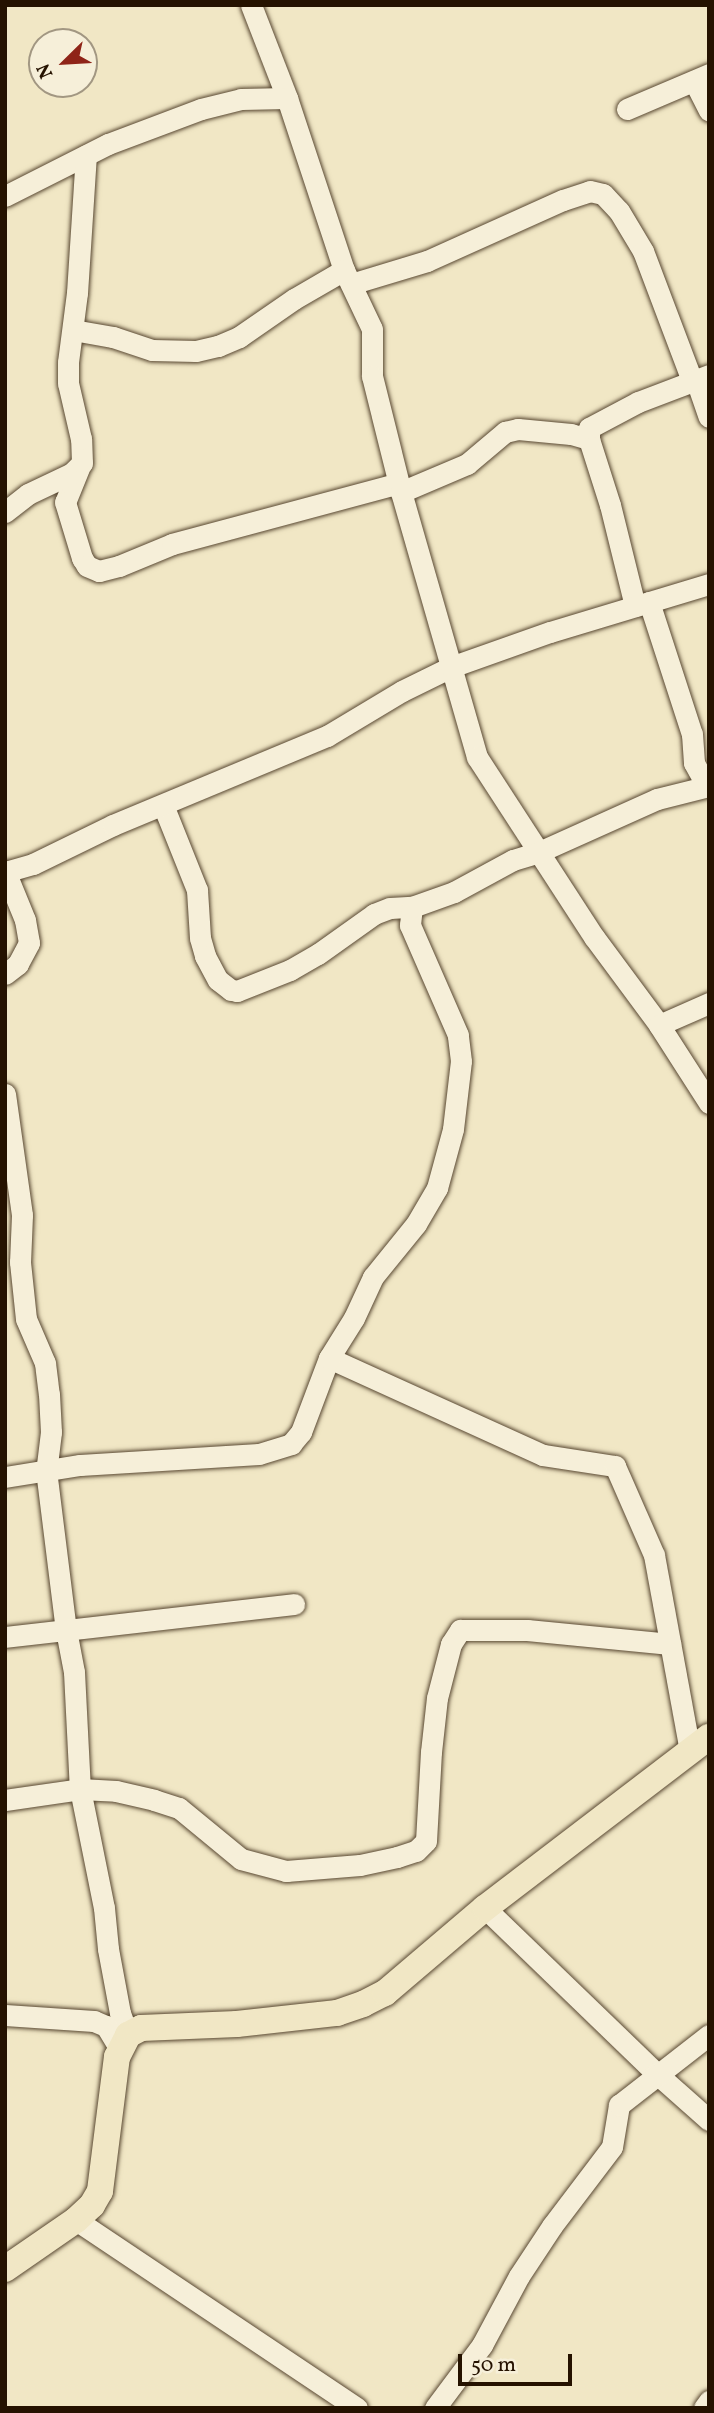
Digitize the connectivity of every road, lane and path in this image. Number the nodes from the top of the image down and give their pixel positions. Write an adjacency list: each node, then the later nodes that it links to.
1 (251, 5): 3 (street)
2 (701, 78): 4 (street); 5 (street)
3 (287, 98): 6 (street); 8 (street)
4 (627, 108)
5 (709, 110)
6 (86, 155): 7 (street); 9 (street)
7 (8, 193)
8 (347, 277): 9 (street); 10 (street); 14 (street)
9 (73, 330): 13 (street)
10 (699, 379): 11 (street); 12 (street)
11 (709, 417)
12 (589, 439): 14 (street); 17 (street)
13 (79, 468): 14 (street); 15 (street)
14 (400, 487): 18 (street)
15 (5, 512)
16 (709, 584): 17 (street)
17 (642, 604): 18 (street); 19 (street)
18 (451, 667): 20 (street); 21 (street)
19 (708, 786): 22 (street)
20 (163, 805): 24 (street); 25 (street)
21 (516, 817): 22 (street); 23 (street)
22 (539, 852): 23 (street); 28 (street)
23 (513, 860): 25 (street)
24 (5, 872): 26 (street)
25 (412, 906): 31 (street)
26 (5, 974)
27 (709, 1003): 28 (street)
28 (659, 1025): 30 (street)
29 (5, 1094): 32 (street)
30 (709, 1103)
31 (329, 1358): 32 (street); 37 (street)
32 (46, 1470): 33 (street); 35 (street)
33 (5, 1477)
34 (294, 1604): 35 (street)
35 (66, 1630): 36 (street); 39 (street)
36 (5, 1637)
37 (670, 1644): 38 (street); 39 (street)
38 (699, 1744): 41 (main road)
39 (80, 1789): 40 (street); 44 (street)
40 (5, 1800)
41 (485, 1908): 44 (main road); 45 (street)
42 (5, 2015): 44 (street)
43 (709, 2035): 45 (street)
44 (124, 2042): 47 (main road)
45 (656, 2073): 46 (street); 51 (street)
46 (709, 2120)
47 (76, 2220): 48 (main road); 50 (street)
48 (5, 2269)
49 (709, 2401): 52 (street)
50 (357, 2408)
51 (435, 2408)
52 (704, 2408)

